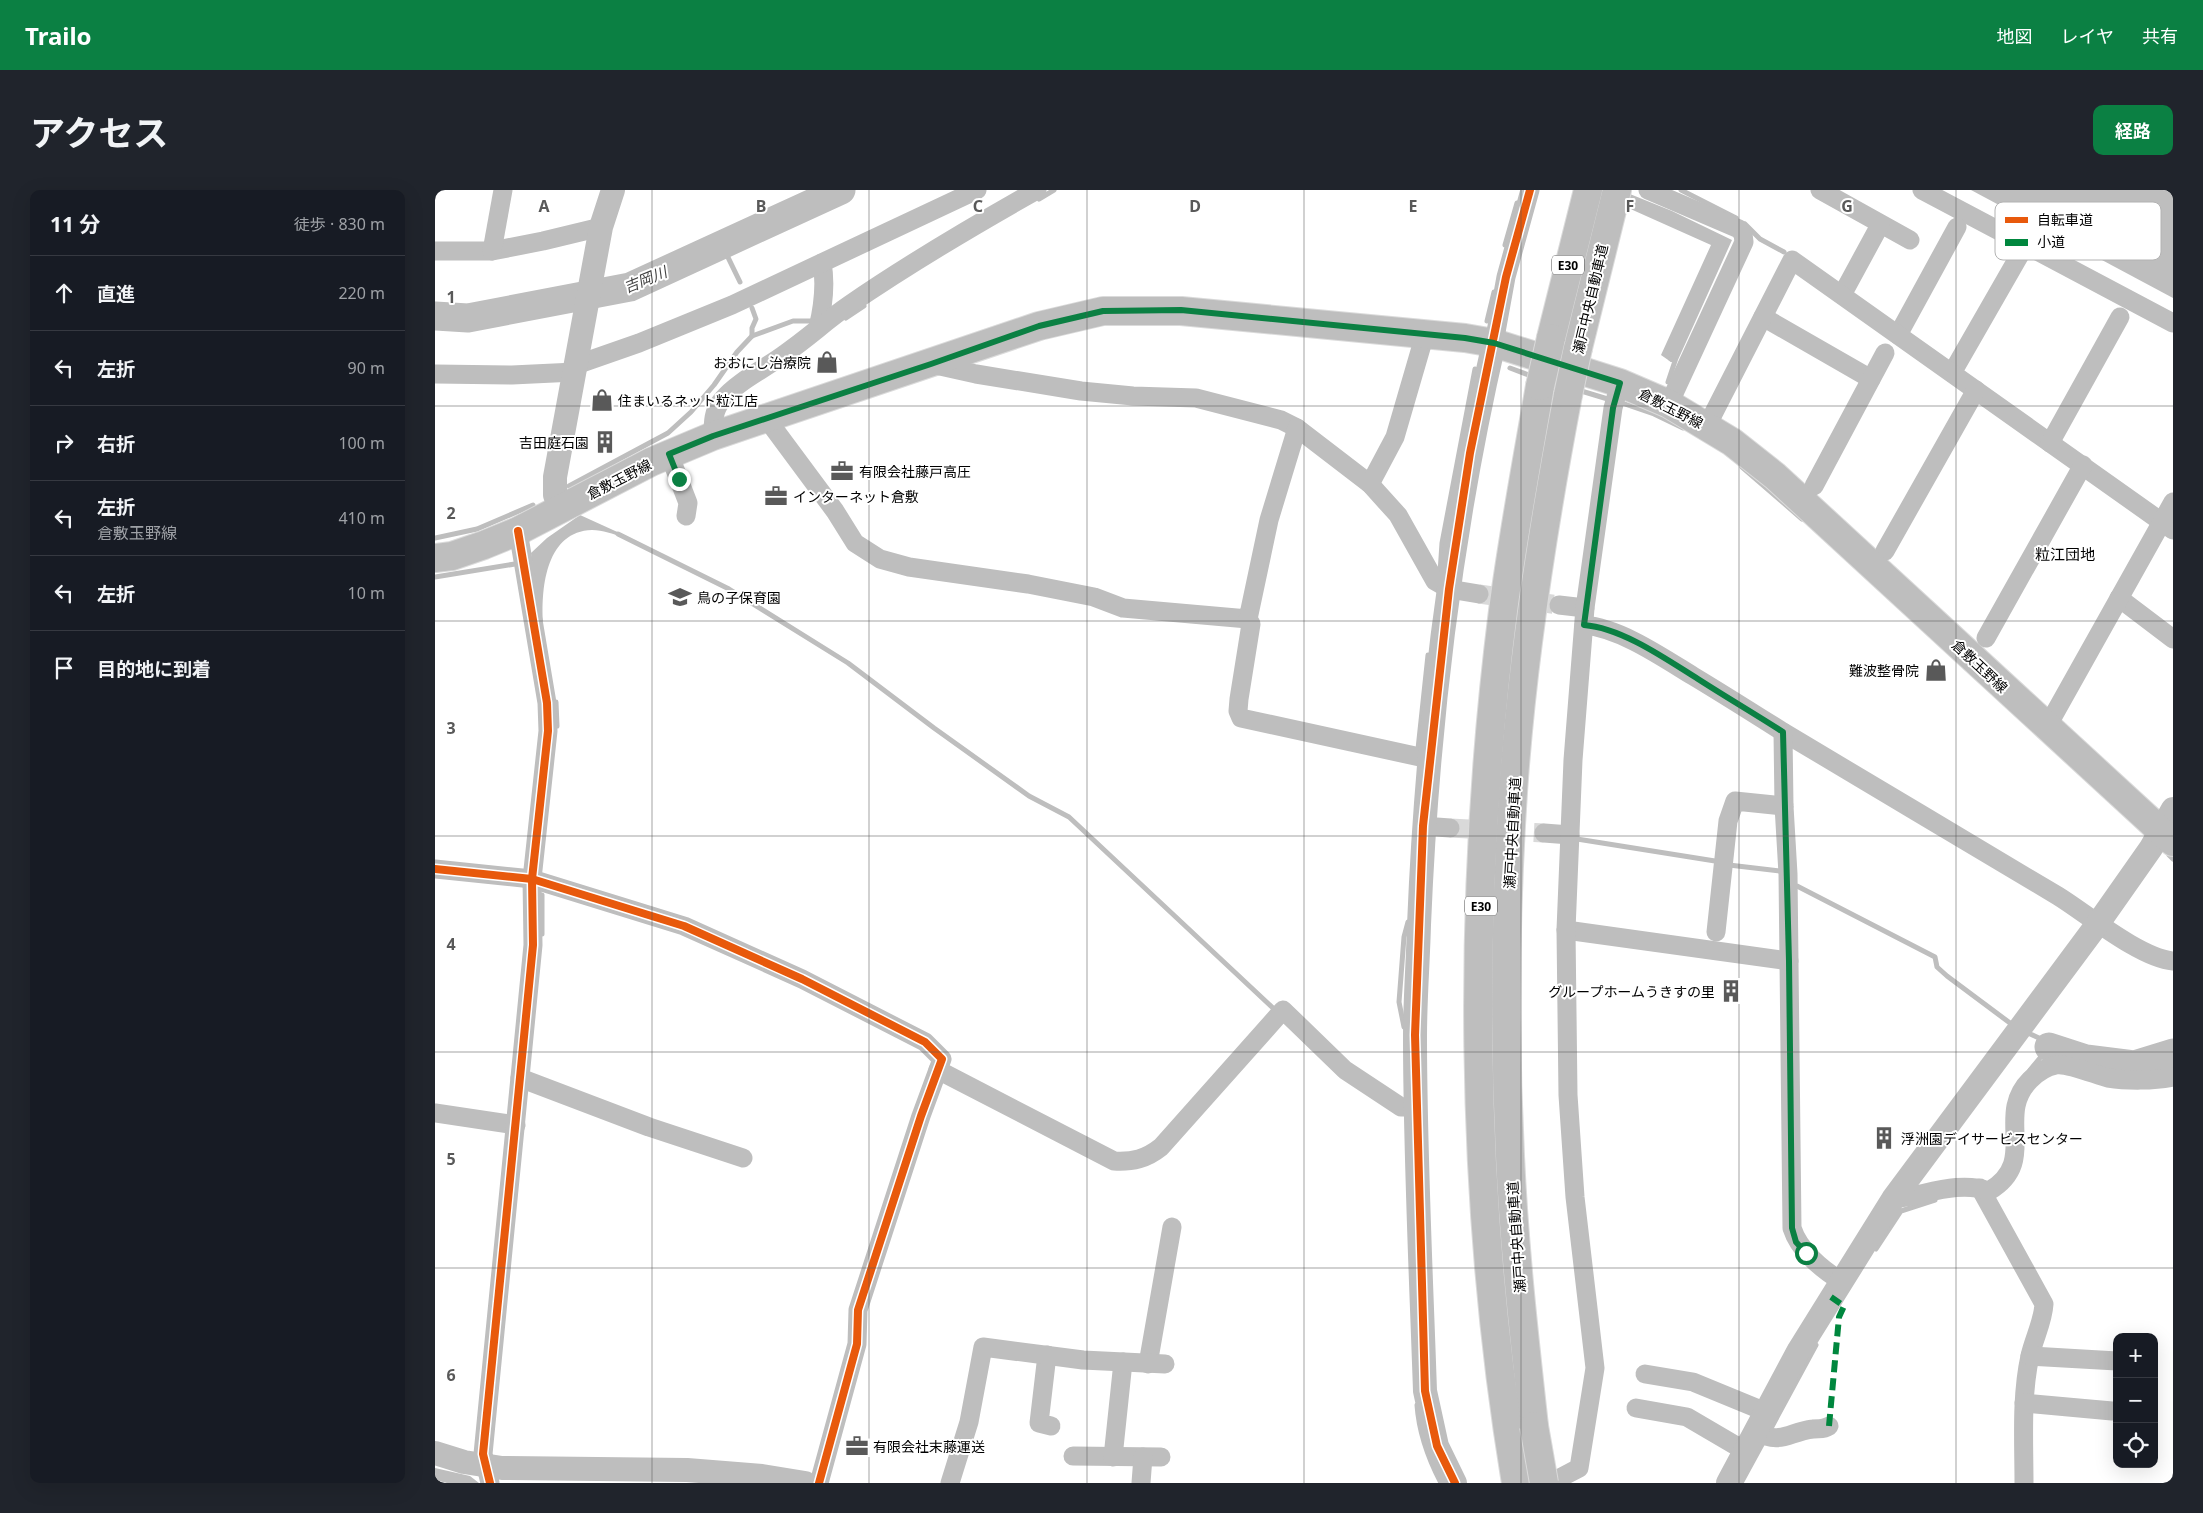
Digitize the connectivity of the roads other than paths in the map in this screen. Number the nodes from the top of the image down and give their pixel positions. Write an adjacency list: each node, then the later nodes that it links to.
1 (503, 190): 17 (street)
2 (613, 190): 12 (street)
3 (977, 190): 20 (street)
4 (1037, 190): 24 (street)
5 (1530, 190): 28 (street)
6 (1648, 190): 37 (street)
7 (1820, 190): 11 (street)
8 (1922, 190): 14 (street)
9 (1588, 191): 109 (main road, 瀬戸中央自動車道 / E30, bridge)
10 (1615, 196): 111 (main road, 瀬戸中央自動車道 / E30, bridge)
11 (1879, 225): 15 (street); 21 (street)
12 (601, 227): 17 (street); 30 (street)
13 (1957, 228): 27 (street)
14 (1995, 228)
15 (1910, 240)
16 (435, 251): 17 (street)
17 (492, 251)
18 (2017, 260): 32 (street)
19 (2056, 260): 25 (street)
20 (822, 263): 24 (street); 30 (street)
21 (1842, 295): 22 (street); 27 (street)
22 (1763, 317): 34 (street); 39 (street)
23 (2120, 317): 42 (street)
24 (823, 321): 41 (street)
25 (2173, 322)
26 (1425, 334): 28 (main road, 倉敷玉野線); 31 (main road, 倉敷玉野線); 45 (street)
27 (1898, 335): 32 (street)
28 (1494, 343): 36 (main road, 倉敷玉野線); 54 (street)
29 (1885, 353): 34 (street)
30 (577, 363): 33 (street); 48 (street)
31 (931, 364): 38 (main road, 倉敷玉野線); 40 (street)
32 (1952, 373): 35 (street)
33 (435, 374)
34 (1871, 379): 46 (street)
35 (1976, 390): 42 (street); 52 (street)
36 (1617, 394): 37 (main road, 倉敷玉野線); 58 (street)
37 (1669, 404): 39 (main road, 倉敷玉野線)
38 (766, 418): 41 (main road, 倉敷玉野線); 59 (street)
39 (1707, 426): 62 (main road, 倉敷玉野線)
40 (1297, 428): 45 (street); 59 (street)
41 (713, 436): 43 (main road, 倉敷玉野線)
42 (2051, 443): 44 (street)
43 (669, 454): 48 (main road, 倉敷玉野線); 49 (street)
44 (2083, 466): 50 (street); 60 (street)
45 (1370, 484): 54 (street)
46 (1814, 486)
47 (2173, 502): 50 (street)
48 (560, 509): 51 (main road, 倉敷玉野線)
49 (686, 516)
50 (2167, 526): 56 (street)
51 (521, 551): 53 (main road, 倉敷玉野線); 72 (street)
52 (1885, 552)
53 (435, 558)
54 (1449, 589): 55 (street); 64 (street)
55 (1479, 594)
56 (2119, 598): 61 (street); 62 (street)
57 (1559, 604): 58 (street)
58 (1585, 616): 63 (street); 70 (street)
59 (1249, 619): 64 (street)
60 (1986, 638)
61 (2173, 640)
62 (2047, 727): 67 (main road, 倉敷玉野線)
63 (1783, 732): 65 (street); 73 (street)
64 (1429, 759): 66 (street)
65 (1784, 806): 75 (street); 76 (street)
66 (1423, 826): 68 (street); 81 (street)
67 (2169, 827): 73 (street)
68 (1450, 828)
69 (1544, 833): 70 (street)
70 (1570, 835): 74 (street)
71 (435, 869): 72 (street)
72 (532, 879): 78 (street); 80 (street)
73 (2099, 922): 77 (street); 86 (street)
74 (1566, 930): 76 (street); 110 (street)
75 (1716, 932)
76 (1789, 961): 88 (street)
77 (2173, 961)
78 (938, 1070): 81 (street); 105 (street)
79 (2173, 1077): 85 (street)
80 (520, 1078): 83 (street); 84 (street)
81 (1409, 1107): 108 (street)
82 (435, 1113): 83 (street)
83 (516, 1124): 103 (street)
84 (743, 1158)
85 (1980, 1188): 86 (street); 90 (street)
86 (1893, 1198): 88 (street)
87 (1172, 1227): 92 (street)
88 (1841, 1281): 99 (street)
89 (1047, 1355): 92 (street); 97 (street); 106 (street)
90 (2030, 1356): 91 (street); 94 (street)
91 (2113, 1361)
92 (1123, 1362): 102 (street)
93 (1645, 1374): 99 (street)
94 (2024, 1403): 96 (street); 113 (street)
95 (1636, 1408): 99 (street)
96 (2112, 1410)
97 (1051, 1426)
98 (1829, 1426): 99 (street)
99 (1759, 1434): 112 (street)
100 (435, 1453): 103 (street)
101 (1073, 1456): 102 (street)
102 (1113, 1457): 107 (street)
103 (488, 1475): 104 (street)
104 (805, 1483)
105 (819, 1483)
106 (950, 1483)
107 (1141, 1483)
108 (1455, 1483)
109 (1516, 1483)
110 (1540, 1483)
111 (1544, 1483)
112 (1728, 1483)
113 (2025, 1483)

